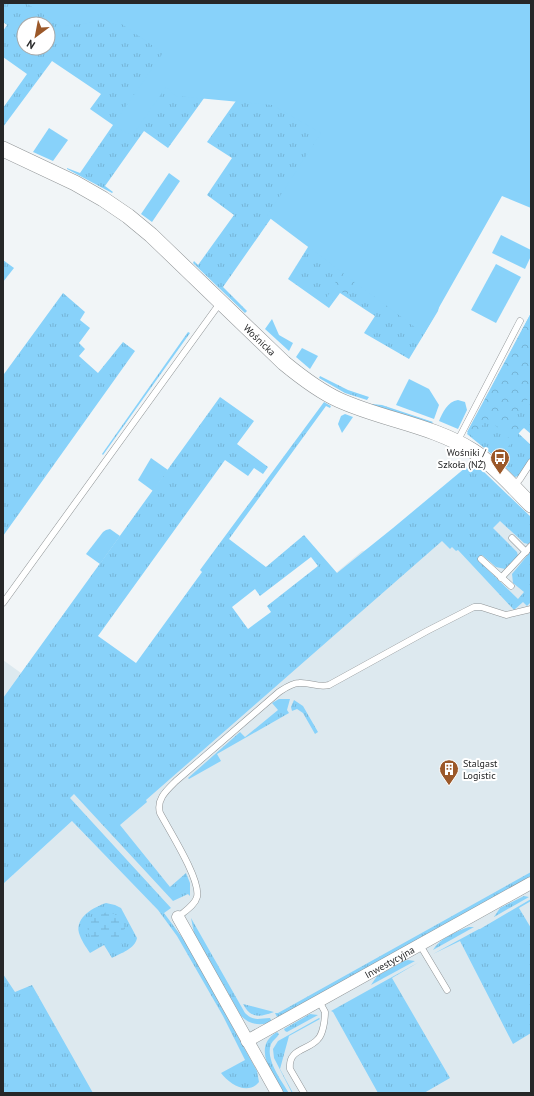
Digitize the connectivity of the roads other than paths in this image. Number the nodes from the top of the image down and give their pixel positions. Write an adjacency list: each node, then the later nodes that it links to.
1 (3, 149): 2 (street, Wośnicka)
2 (221, 302): 4 (street, Wośnicka); 14 (lane)
3 (520, 321): 4 (lane)
4 (457, 442): 6 (street, Wośnicka)
5 (531, 462): 6 (lane)
6 (513, 487): 7 (street, Wośnicka)
7 (531, 505)
8 (512, 538): 10 (lane)
9 (531, 546): 10 (lane)
10 (526, 552): 12 (lane)
11 (481, 559): 12 (lane)
12 (502, 578): 13 (lane)
13 (511, 586)
14 (3, 603)
15 (531, 609): 17 (lane)
16 (531, 883): 18 (street, Inwestycyjna)
17 (178, 917): 21 (street)
18 (420, 945): 19 (lane); 20 (street, Inwestycyjna)
19 (447, 990)
20 (319, 1001): 21 (street, Inwestycyjna); 23 (lane)
21 (248, 1041): 22 (street)
22 (277, 1093)
23 (304, 1093)

